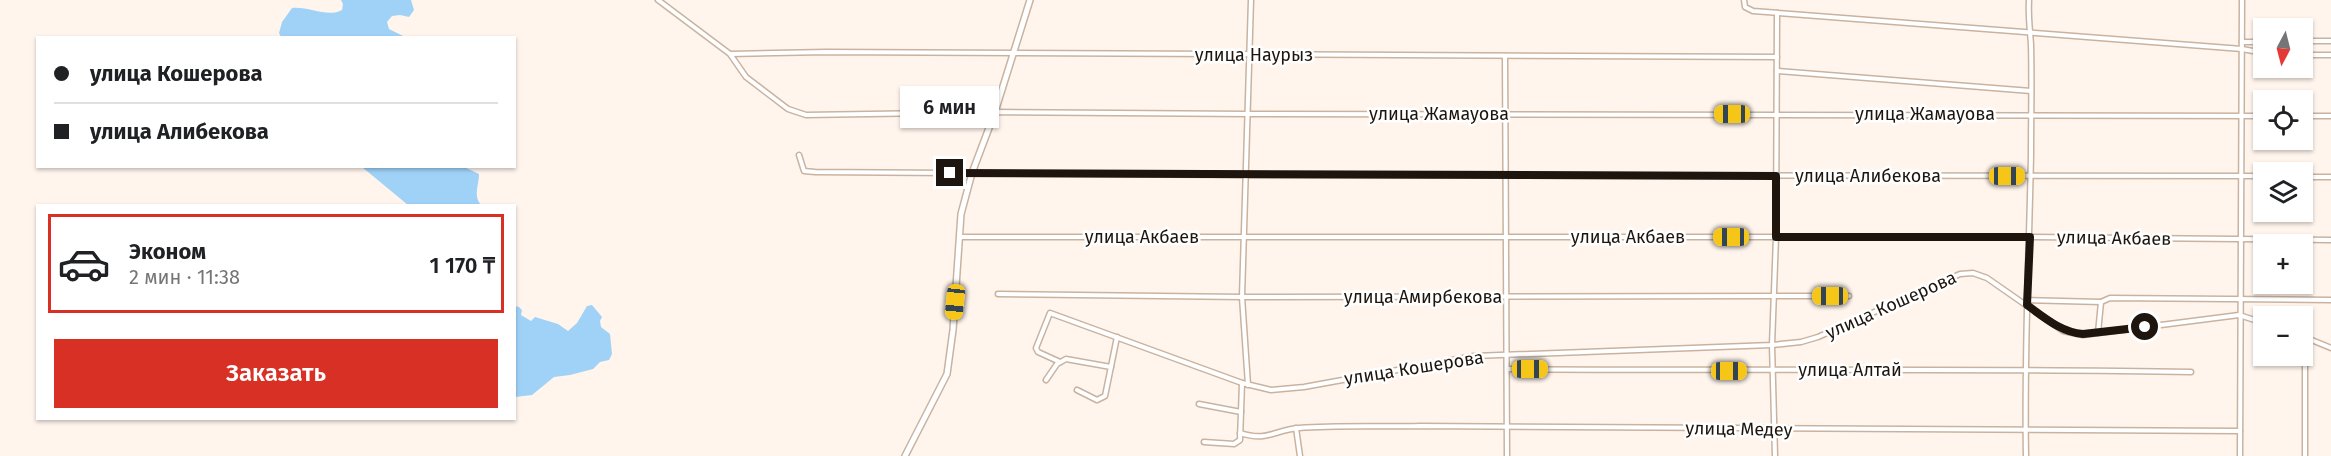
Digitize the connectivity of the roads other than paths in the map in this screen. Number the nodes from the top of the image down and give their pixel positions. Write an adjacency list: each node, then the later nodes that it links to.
1 (658, 0): 15 (street, улица Жамауова)
2 (1030, 0): 16 (street)
3 (1251, 0): 17 (street)
4 (1744, 0): 7 (street)
5 (2029, 0): 8 (street)
6 (2242, 0): 11 (street)
7 (1777, 13): 8 (street); 21 (street)
8 (2030, 33): 13 (street); 23 (street)
9 (2313, 41): 10 (street)
10 (2331, 41)
11 (2242, 42): 12 (street); 13 (street)
12 (2253, 42)
13 (2242, 49): 14 (street); 29 (street)
14 (2253, 51)
15 (730, 54): 16 (street, улица Наурыз); 24 (street, улица Жамауова)
16 (1013, 54): 17 (street, улица Наурыз); 24 (street)
17 (1248, 55): 19 (street, улица Наурыз); 25 (street)
18 (2313, 55): 20 (street)
19 (1505, 56): 21 (street, улица Наурыз); 26 (street)
20 (2331, 56)
21 (1777, 57): 22 (street)
22 (1777, 71): 23 (street); 27 (street)
23 (2031, 90): 28 (street)
24 (995, 112): 25 (street, улица Жамауова); 34 (street)
25 (1248, 114): 26 (street, улица Жамауова); 35 (street)
26 (1506, 114): 27 (street, улица Жамауова); 36 (street)
27 (1777, 114): 28 (street, улица Жамауова); 37 (street)
28 (2031, 115): 29 (street, улица Жамауова); 38 (street)
29 (2242, 115): 30 (street, улица Жамауова); 39 (street)
30 (2253, 116)
31 (2313, 116): 32 (street)
32 (2331, 116)
33 (799, 155): 34 (street, улица Алибекова)
34 (972, 173): 35 (street, улица Алибекова); 43 (street)
35 (1246, 175): 36 (street, улица Алибекова); 44 (street)
36 (1506, 175): 37 (street, улица Алибекова); 45 (street)
37 (1776, 176): 38 (street, улица Алибекова); 46 (street)
38 (2030, 176): 39 (street, улица Алибекова); 47 (street)
39 (2242, 176): 40 (street, улица Алибекова); 48 (street)
40 (2253, 176)
41 (2313, 177): 42 (street)
42 (2331, 177)
43 (960, 237): 44 (street, улица Акбаев); 87 (street)
44 (1244, 237): 45 (street, улица Акбаев); 52 (street)
45 (1506, 237): 46 (street, улица Акбаев); 53 (street)
46 (1776, 237): 47 (street, улица Акбаев); 54 (street)
47 (2030, 237): 48 (street, улица Акбаев); 58 (street)
48 (2242, 239): 49 (street, улица Акбаев); 55 (street)
49 (2331, 240)
50 (998, 294): 52 (street, улица Амирбекова)
51 (1849, 296): 54 (street, улица Амирбекова)
52 (1242, 297): 53 (street, улица Амирбекова); 76 (street)
53 (1506, 297): 54 (street, улица Амирбекова); 66 (street)
54 (1773, 297): 64 (street)
55 (2240, 299): 56 (street); 57 (street); 59 (street)
56 (2331, 300)
57 (2101, 302): 58 (street); 61 (street)
58 (2027, 303): 61 (street, улица Кошерова); 64 (street, улица Кошерова); 71 (street)
59 (2239, 315): 60 (street, улица Кошерова); 61 (street, улица Кошерова); 84 (street)
60 (2253, 319)
61 (2098, 333)
62 (1117, 337): 67 (street, улица Кошерова); 69 (street); 75 (street, улица Кошерова)
63 (2313, 340): 65 (street)
64 (1772, 345): 66 (street, улица Кошерова); 72 (street)
65 (2331, 348)
66 (1508, 354): 70 (street); 76 (street, улица Кошерова)
67 (1060, 362): 69 (street); 74 (street)
68 (2304, 366): 93 (street)
69 (1111, 367): 77 (street)
70 (1508, 369): 72 (street, улица Алтай); 80 (street)
71 (2027, 369): 72 (street, улица Алтай); 73 (street, улица Алтай); 83 (street)
72 (1773, 371): 82 (street)
73 (2191, 372)
74 (1046, 380)
75 (1242, 383): 76 (street, улица Кошерова); 79 (street)
76 (1248, 385)
77 (1077, 390)
78 (1199, 404): 79 (street)
79 (1241, 412): 85 (street)
80 (1508, 426): 81 (street, улица Медеу); 82 (street, улица Медеу); 89 (street)
81 (1296, 428): 85 (street, улица Медеу); 88 (street)
82 (1774, 430): 83 (street, улица Медеу); 90 (street)
83 (2026, 430): 84 (street, улица Медеу); 91 (street)
84 (2240, 431): 92 (street)
85 (1240, 433): 86 (street)
86 (1204, 442)
87 (905, 456)
88 (1300, 456)
89 (1508, 456)
90 (1775, 456)
91 (2026, 456)
92 (2240, 456)
93 (2305, 456)

